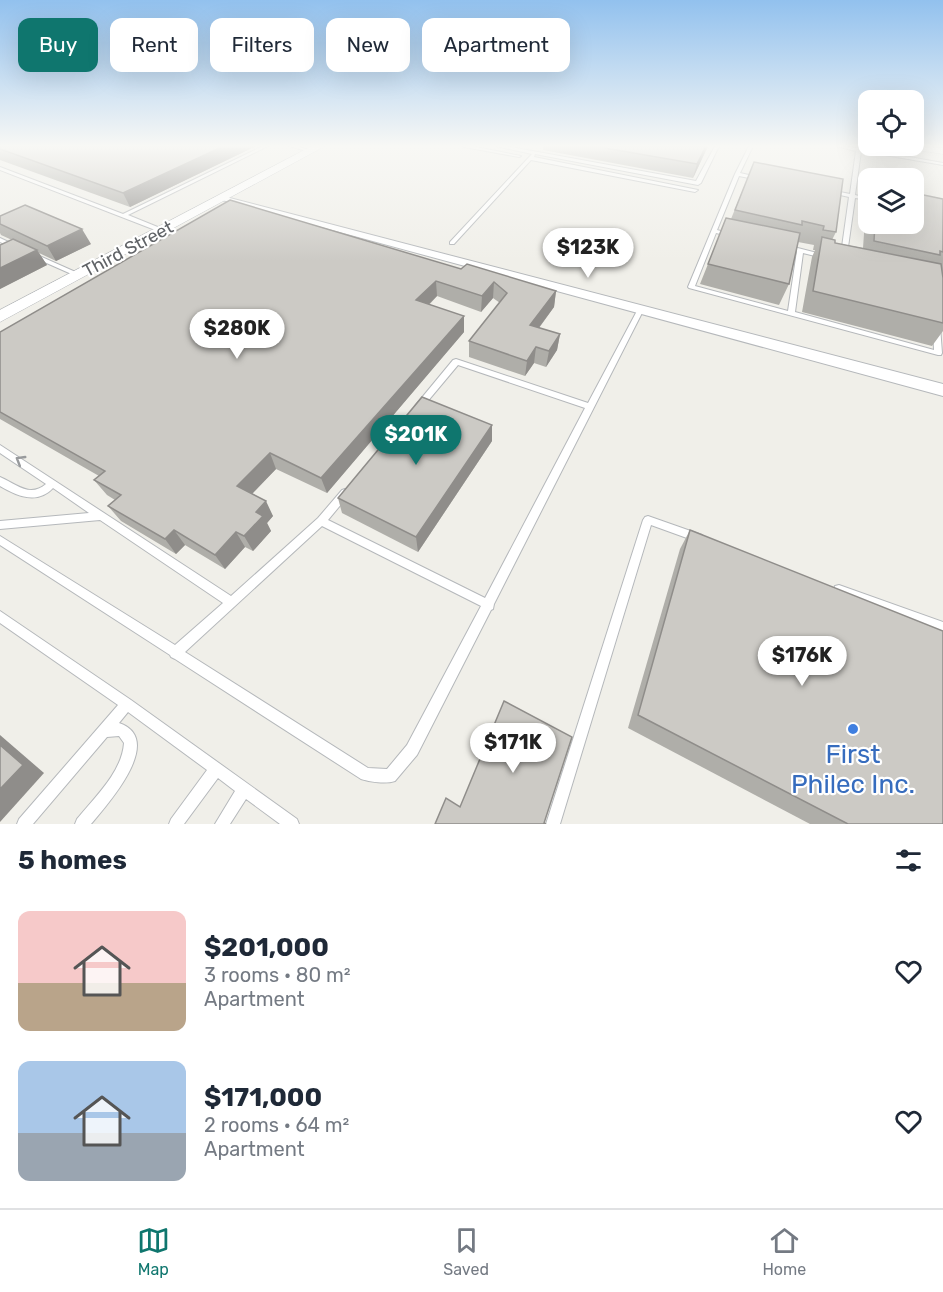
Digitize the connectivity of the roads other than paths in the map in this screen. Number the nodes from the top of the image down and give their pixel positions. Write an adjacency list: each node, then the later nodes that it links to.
1 (43, 184): 13 (lane)
2 (187, 184): 13 (lane)
3 (249, 184): 12 (street, Third Street)
4 (506, 184): 18 (lane)
5 (666, 184): 8 (lane)
6 (734, 184): 15 (lane)
7 (853, 184): 10 (lane)
8 (695, 190)
9 (817, 190): 10 (lane)
10 (851, 196): 11 (lane); 20 (lane)
11 (858, 197)
12 (225, 198): 14 (street, Third Street); 24 (street)
13 (124, 215): 14 (lane)
14 (163, 231): 23 (street, Third Street)
15 (714, 231): 16 (lane); 25 (lane)
16 (736, 236)
17 (0, 240): 21 (lane)
18 (452, 243)
19 (778, 246): 20 (lane)
20 (800, 251): 25 (lane)
21 (9, 253)
22 (29, 253): 23 (lane)
23 (78, 275): 26 (street, Third Street)
24 (641, 309): 28 (street); 29 (lane)
25 (790, 313): 27 (lane)
26 (0, 317)
27 (937, 318)
28 (943, 390)
29 (591, 407): 30 (lane); 42 (lane)
30 (411, 415)
31 (0, 448): 33 (lane, one-way to 31)
32 (0, 481): 33 (lane)
33 (52, 483): 35 (lane)
34 (351, 486): 36 (lane)
35 (100, 516): 37 (lane); 41 (lane)
36 (321, 521): 41 (lane); 42 (lane)
37 (0, 525)
38 (0, 540): 45 (lane)
39 (713, 544): 55 (lane)
40 (823, 584): 44 (lane)
41 (231, 602): 45 (lane)
42 (489, 605): 45 (lane)
43 (0, 616): 46 (lane)
44 (943, 628)
45 (175, 653)
46 (127, 704): 47 (lane); 48 (lane)
47 (101, 733): 50 (lane); 51 (lane)
48 (216, 769): 49 (lane); 52 (lane)
49 (244, 789): 53 (lane); 54 (lane)
50 (24, 824)
51 (82, 824)
52 (176, 824)
53 (222, 824)
54 (292, 824)
55 (553, 824)

